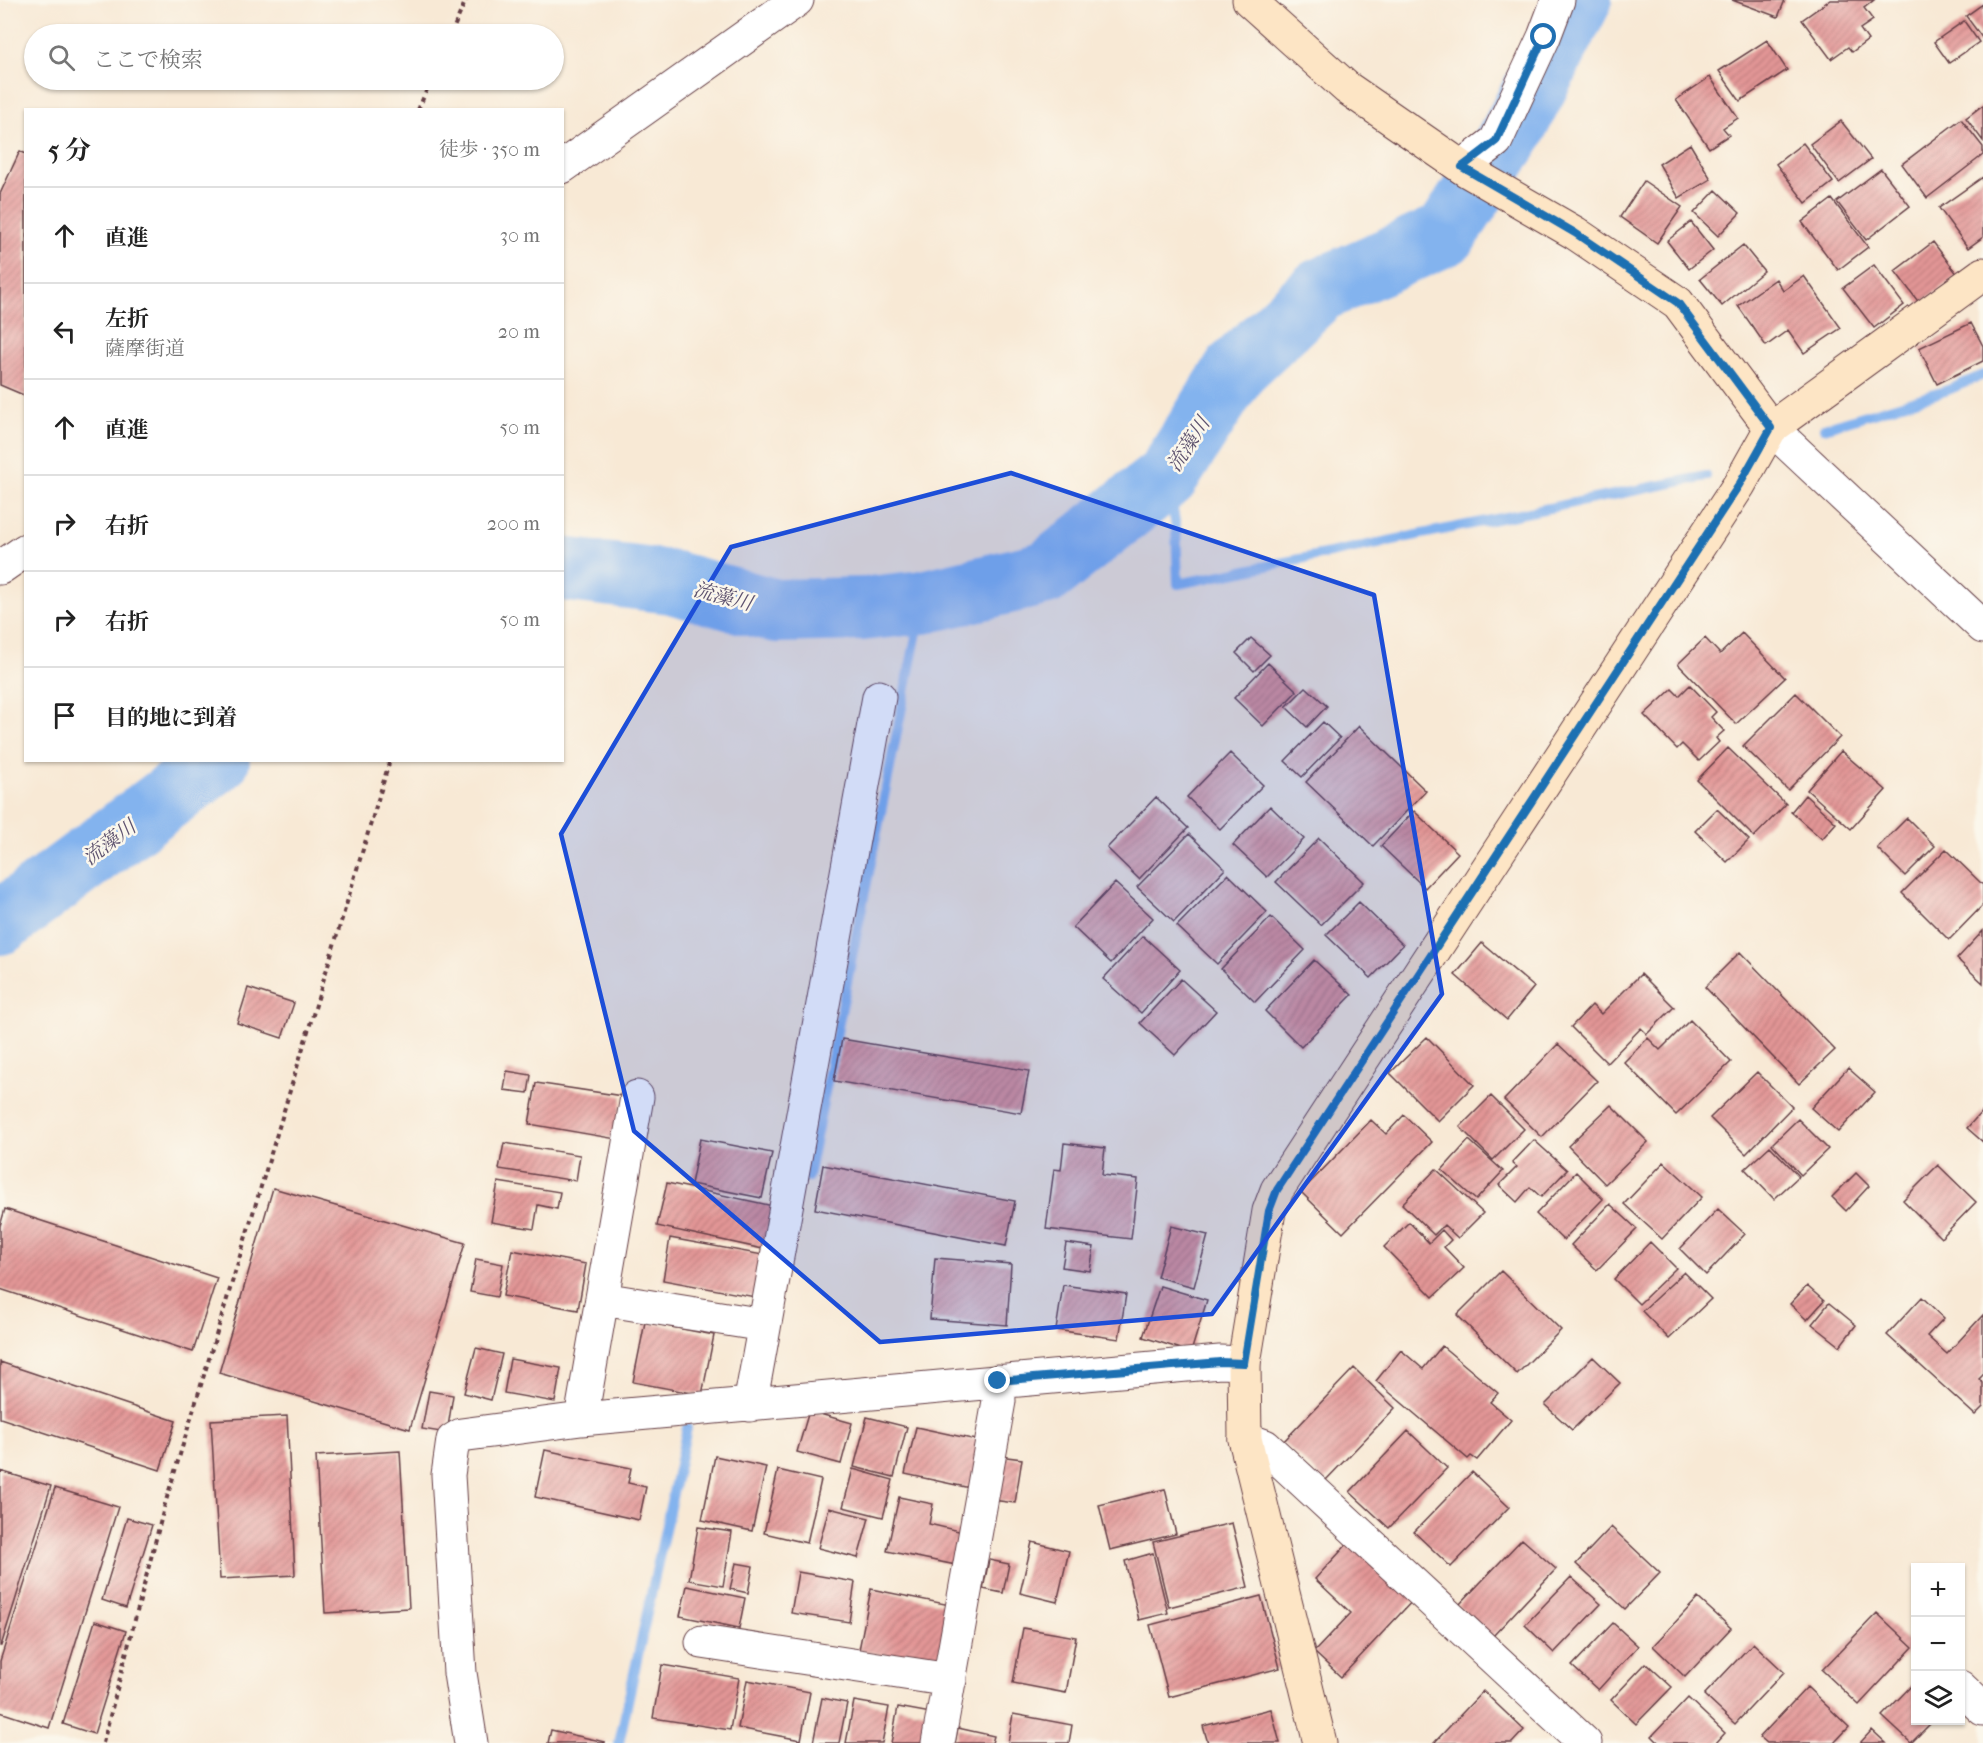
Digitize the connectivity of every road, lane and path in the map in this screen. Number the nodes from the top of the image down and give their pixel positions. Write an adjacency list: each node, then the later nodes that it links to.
1 (466, 0): 5 (path)
2 (797, 0): 8 (street)
3 (1249, 0): 9 (street)
4 (1558, 0): 9 (street)
5 (455, 24)
6 (427, 90): 7 (path)
7 (419, 108)
8 (564, 166)
9 (1464, 169): 11 (street)
10 (1983, 274): 11 (street)
11 (1771, 428): 14 (street); 20 (street)
12 (24, 551): 13 (street)
13 (0, 568)
14 (1983, 627)
15 (879, 697): 19 (street)
16 (389, 762): 29 (path)
17 (637, 1097): 18 (street)
18 (602, 1299): 19 (street); 23 (street)
19 (764, 1325): 22 (street)
20 (1244, 1363): 21 (street); 24 (street)
21 (998, 1381): 22 (street); 26 (street)
22 (750, 1405): 23 (street)
23 (581, 1419): 30 (street)
24 (1245, 1439): 32 (street); 33 (street)
25 (702, 1642): 26 (street)
26 (950, 1680): 31 (street)
27 (1965, 1692): 28 (street)
28 (1983, 1709)
29 (103, 1743)
30 (471, 1743)
31 (939, 1743)
32 (1320, 1743)
33 (1585, 1743)

